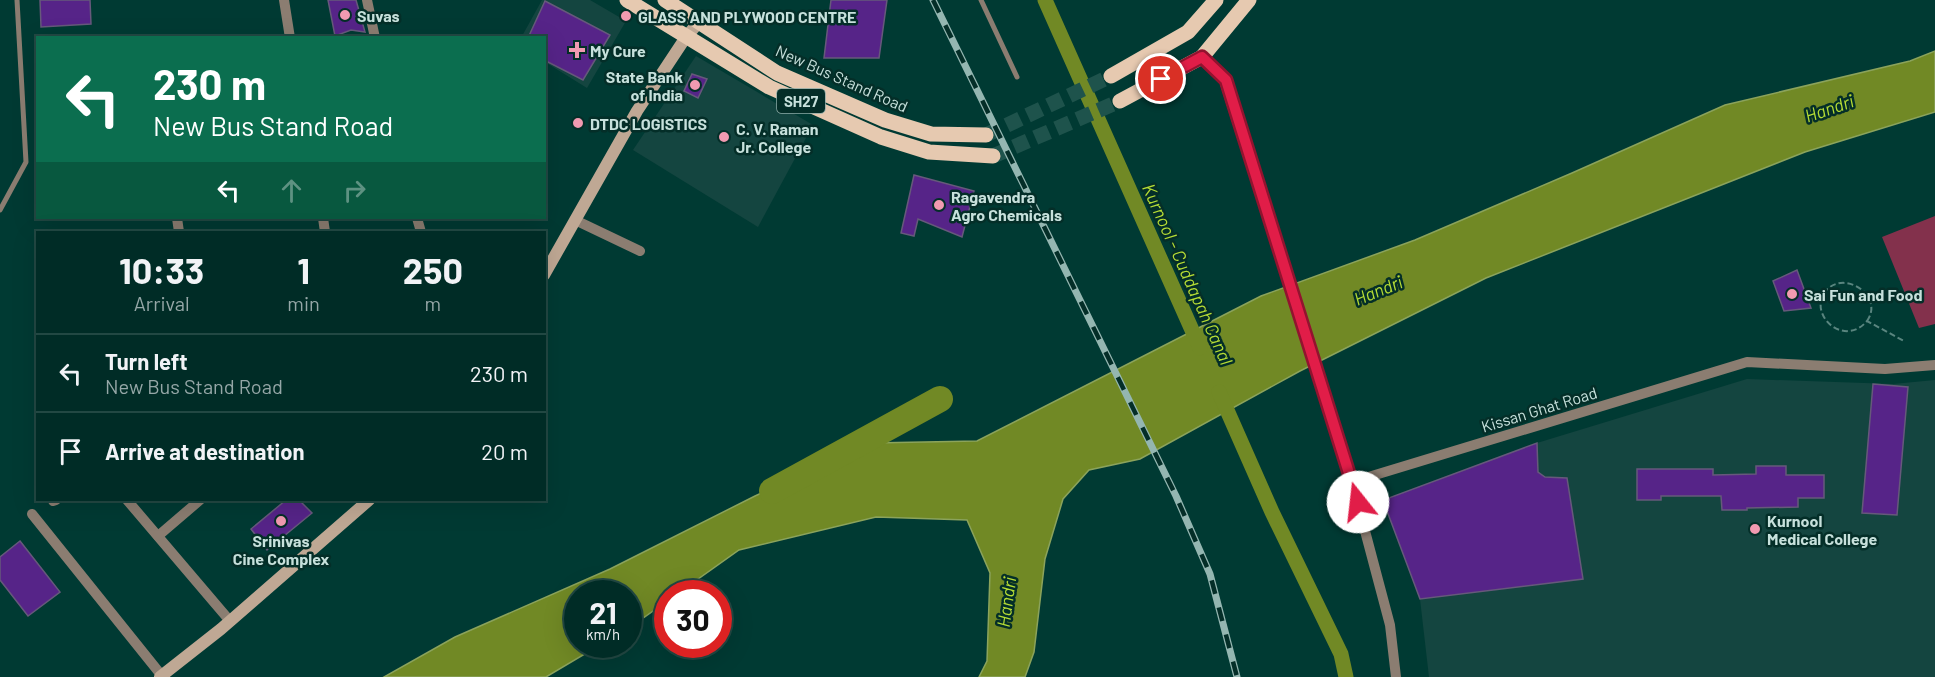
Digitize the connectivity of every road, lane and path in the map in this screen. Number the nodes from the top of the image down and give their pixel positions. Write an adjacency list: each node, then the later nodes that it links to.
1 (17, 0): 19 (lane)
2 (284, 0): 10 (street)
3 (367, 0): 11 (street)
4 (627, 0): 12 (main road, SH27)
5 (664, 0): 9 (main road, New Bus Stand Road / SH27)
6 (981, 0): 15 (lane)
7 (1215, 0): 14 (main road)
8 (1249, 0): 13 (main road)
9 (699, 22): 12 (main road); 17 (main road, New Bus Stand Road / SH27)
10 (290, 36)
11 (375, 36)
12 (686, 37): 18 (main road, SH27); 20 (main road)
13 (1202, 57): 16 (main road); 26 (main road)
14 (1111, 76)
15 (1017, 77)
16 (1120, 101)
17 (986, 135)
18 (993, 156)
19 (0, 210)
20 (575, 220): 21 (street); 22 (main road)
21 (640, 251)
22 (546, 271)
23 (1867, 321): 23 (path); 24 (path)
24 (1904, 341)
25 (1935, 365): 26 (street, Kissan Ghat Road)
26 (1352, 482): 34 (street)
27 (128, 501): 31 (street)
28 (199, 501): 31 (street)
29 (368, 501): 32 (main road)
30 (32, 514): 33 (street)
31 (158, 536): 32 (street)
32 (230, 621): 33 (main road)
33 (161, 676)
34 (1396, 677)

